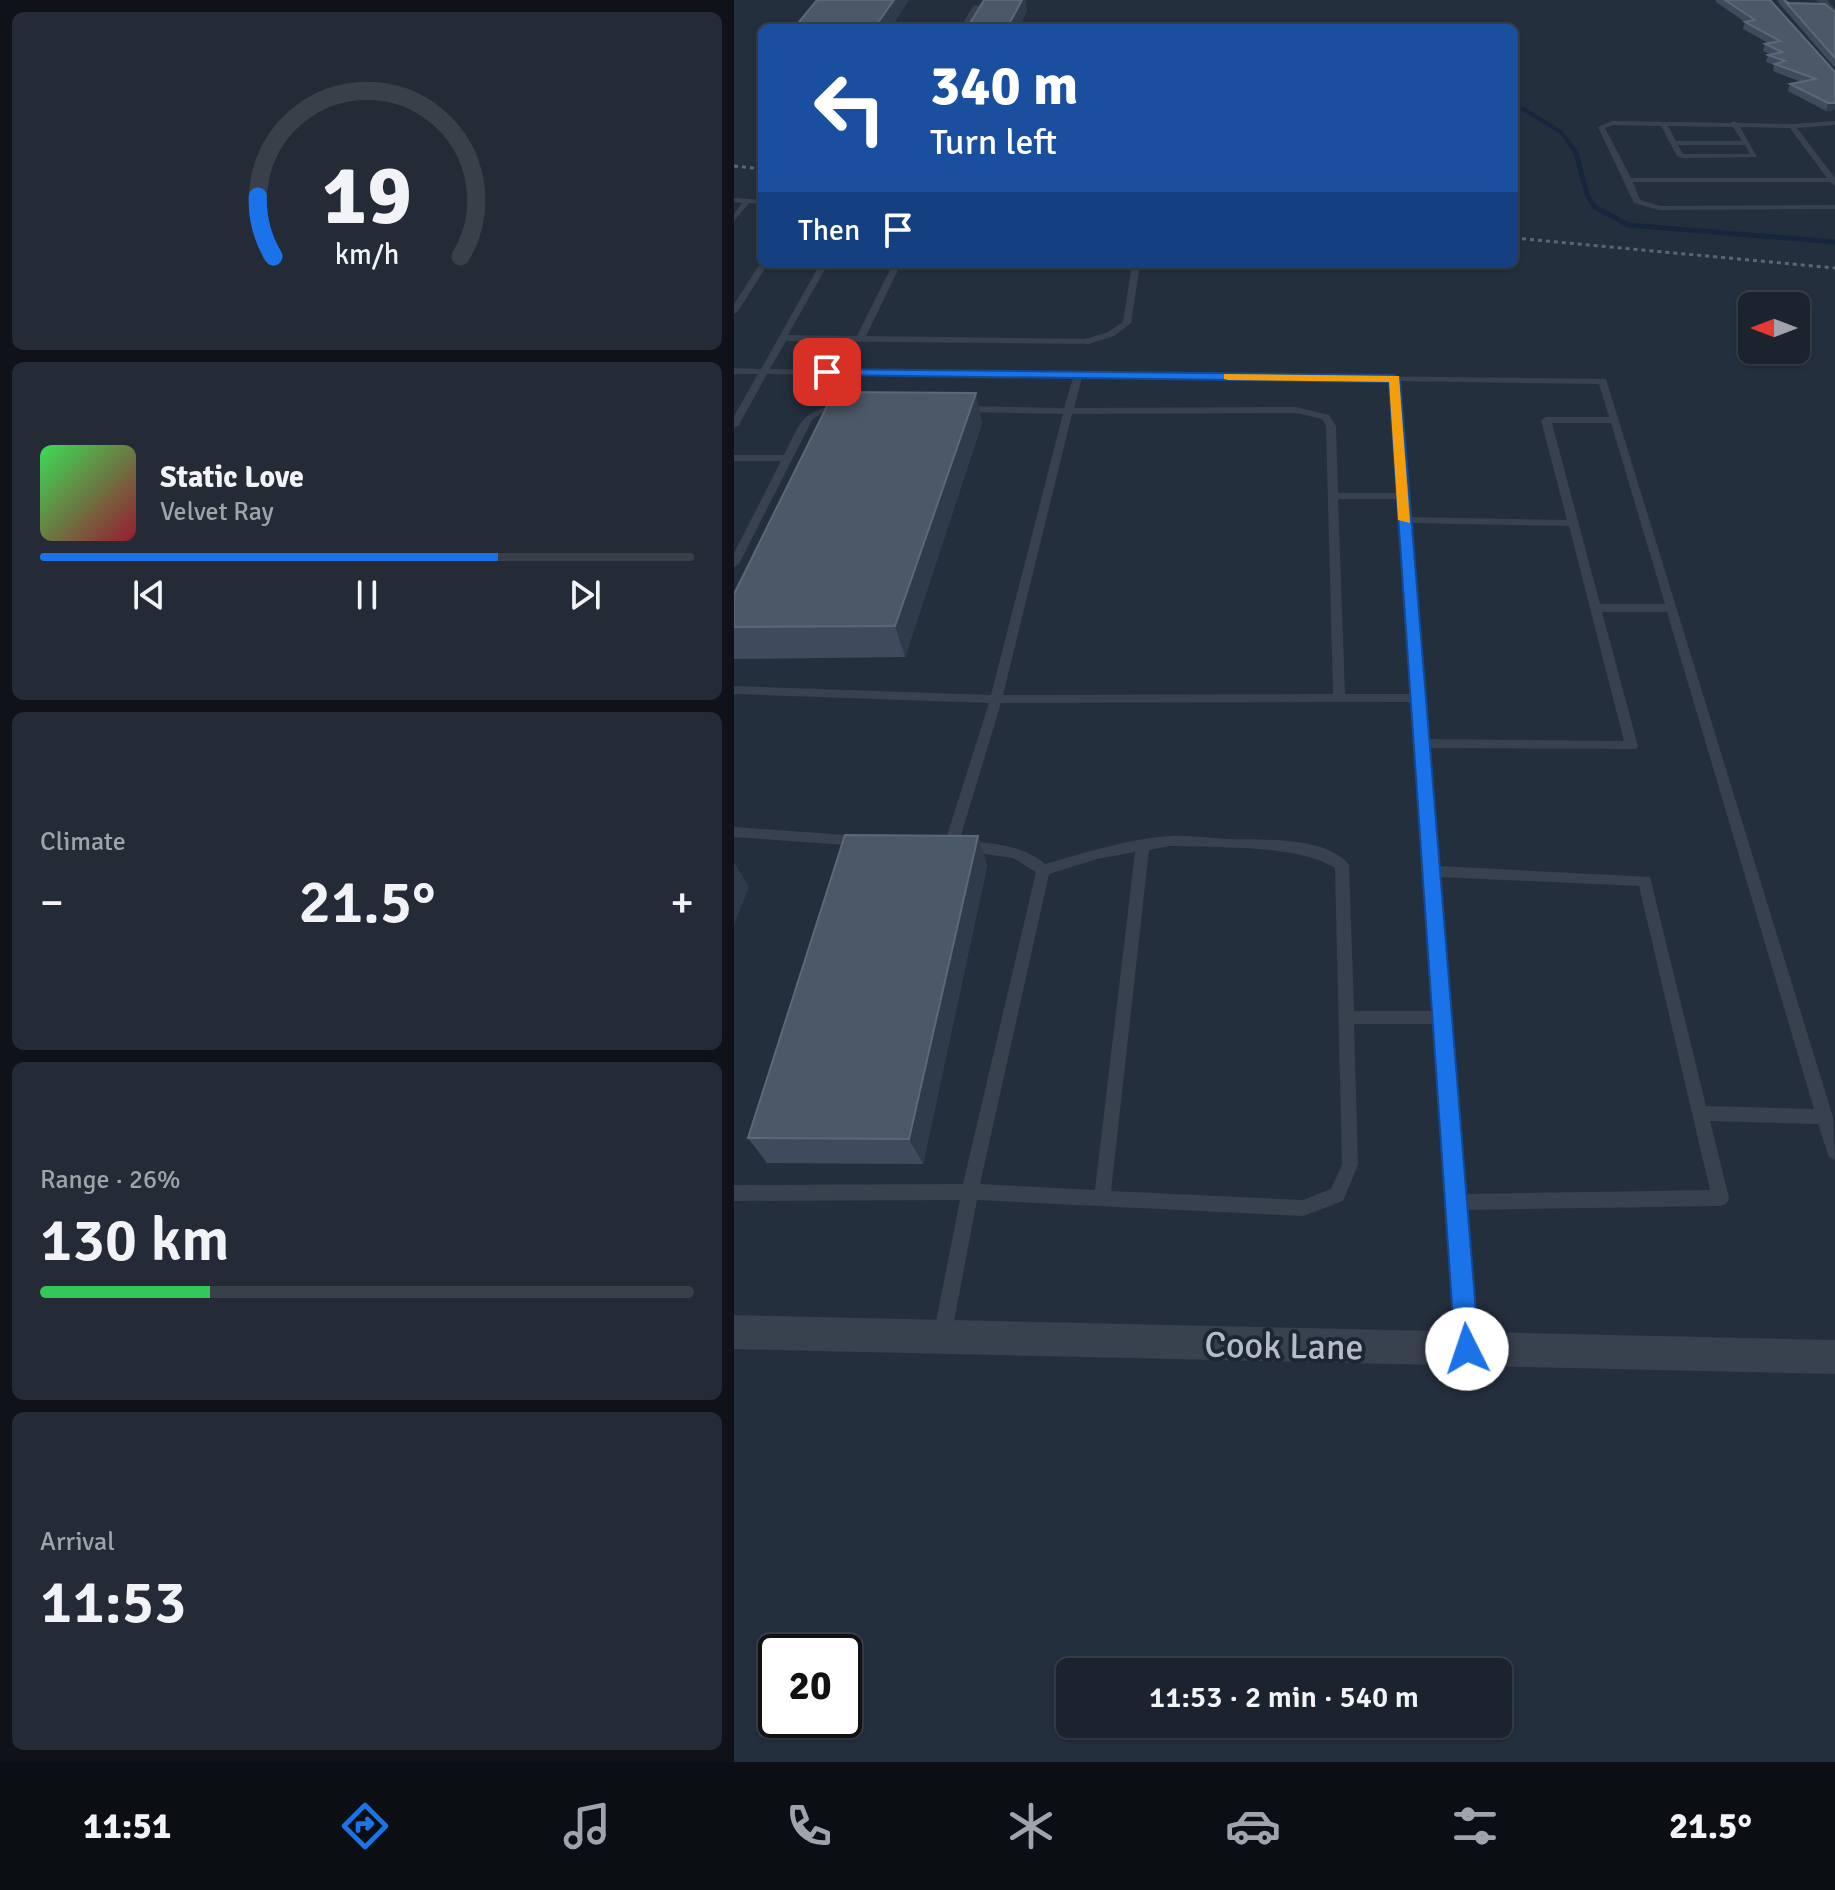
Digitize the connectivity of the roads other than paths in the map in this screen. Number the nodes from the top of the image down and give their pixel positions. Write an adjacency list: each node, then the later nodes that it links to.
1 (1821, 0): 3 (street)
2 (976, 6): 4 (lane)
3 (1835, 15)
4 (965, 24)
5 (1663, 123): 6 (lane); 9 (lane); 11 (lane)
6 (1734, 123): 8 (lane); 10 (lane)
7 (1835, 123): 8 (lane)
8 (1792, 126): 12 (lane)
9 (1674, 143): 10 (lane); 10 (lane)
10 (1747, 143)
11 (1628, 180): 12 (lane); 16 (lane)
12 (1834, 181)
13 (734, 200): 14 (lane)
14 (747, 201): 15 (lane); 17 (lane)
15 (758, 202)
16 (1835, 207)
17 (734, 219)
18 (761, 268): 22 (lane)
19 (822, 268): 24 (lane)
20 (895, 268): 25 (lane)
21 (1135, 268): 25 (lane)
22 (737, 301): 23 (lane)
23 (734, 311)
24 (783, 338): 25 (lane); 27 (lane)
25 (860, 339)
26 (734, 371): 27 (lane)
27 (764, 371): 28 (lane); 34 (lane)
28 (1078, 375): 29 (lane); 32 (lane)
29 (1394, 379): 33 (lane); 38 (lane)
30 (853, 407): 36 (lane)
31 (945, 409): 32 (lane)
32 (1068, 411): 37 (lane); 47 (lane)
33 (1615, 420): 40 (lane); 43 (lane)
34 (734, 425)
35 (734, 458): 36 (lane)
36 (788, 458): 41 (lane)
37 (1333, 496): 38 (lane); 45 (lane)
38 (1403, 496): 39 (lane)
39 (1405, 520): 40 (lane); 46 (lane)
40 (1573, 523): 42 (lane)
41 (734, 564)
42 (1595, 608): 43 (lane); 48 (lane)
43 (1671, 608): 57 (lane)
44 (734, 690): 47 (lane)
45 (1339, 698): 46 (lane); 47 (lane)
46 (1418, 698): 48 (lane)
47 (996, 699): 52 (lane)
48 (1422, 743): 53 (lane)
49 (734, 832): 50 (lane)
50 (873, 842)
51 (1143, 846): 52 (lane); 54 (lane); 61 (lane)
52 (1043, 870): 59 (lane)
53 (1431, 871): 55 (lane); 56 (lane)
54 (1346, 1017): 55 (lane); 61 (lane)
55 (1442, 1018): 62 (lane)
56 (1700, 1113): 57 (lane); 62 (lane)
57 (1825, 1117): 58 (lane)
58 (1835, 1152)
59 (970, 1192): 60 (lane); 61 (lane); 64 (lane)
60 (734, 1193)
61 (1102, 1199)
62 (1456, 1202): 65 (lane)
63 (734, 1332): 64 (street, Cook Lane)
64 (941, 1337): 65 (street, Cook Lane)
65 (1467, 1349): 66 (street, Cook Lane)
66 (1835, 1357)

